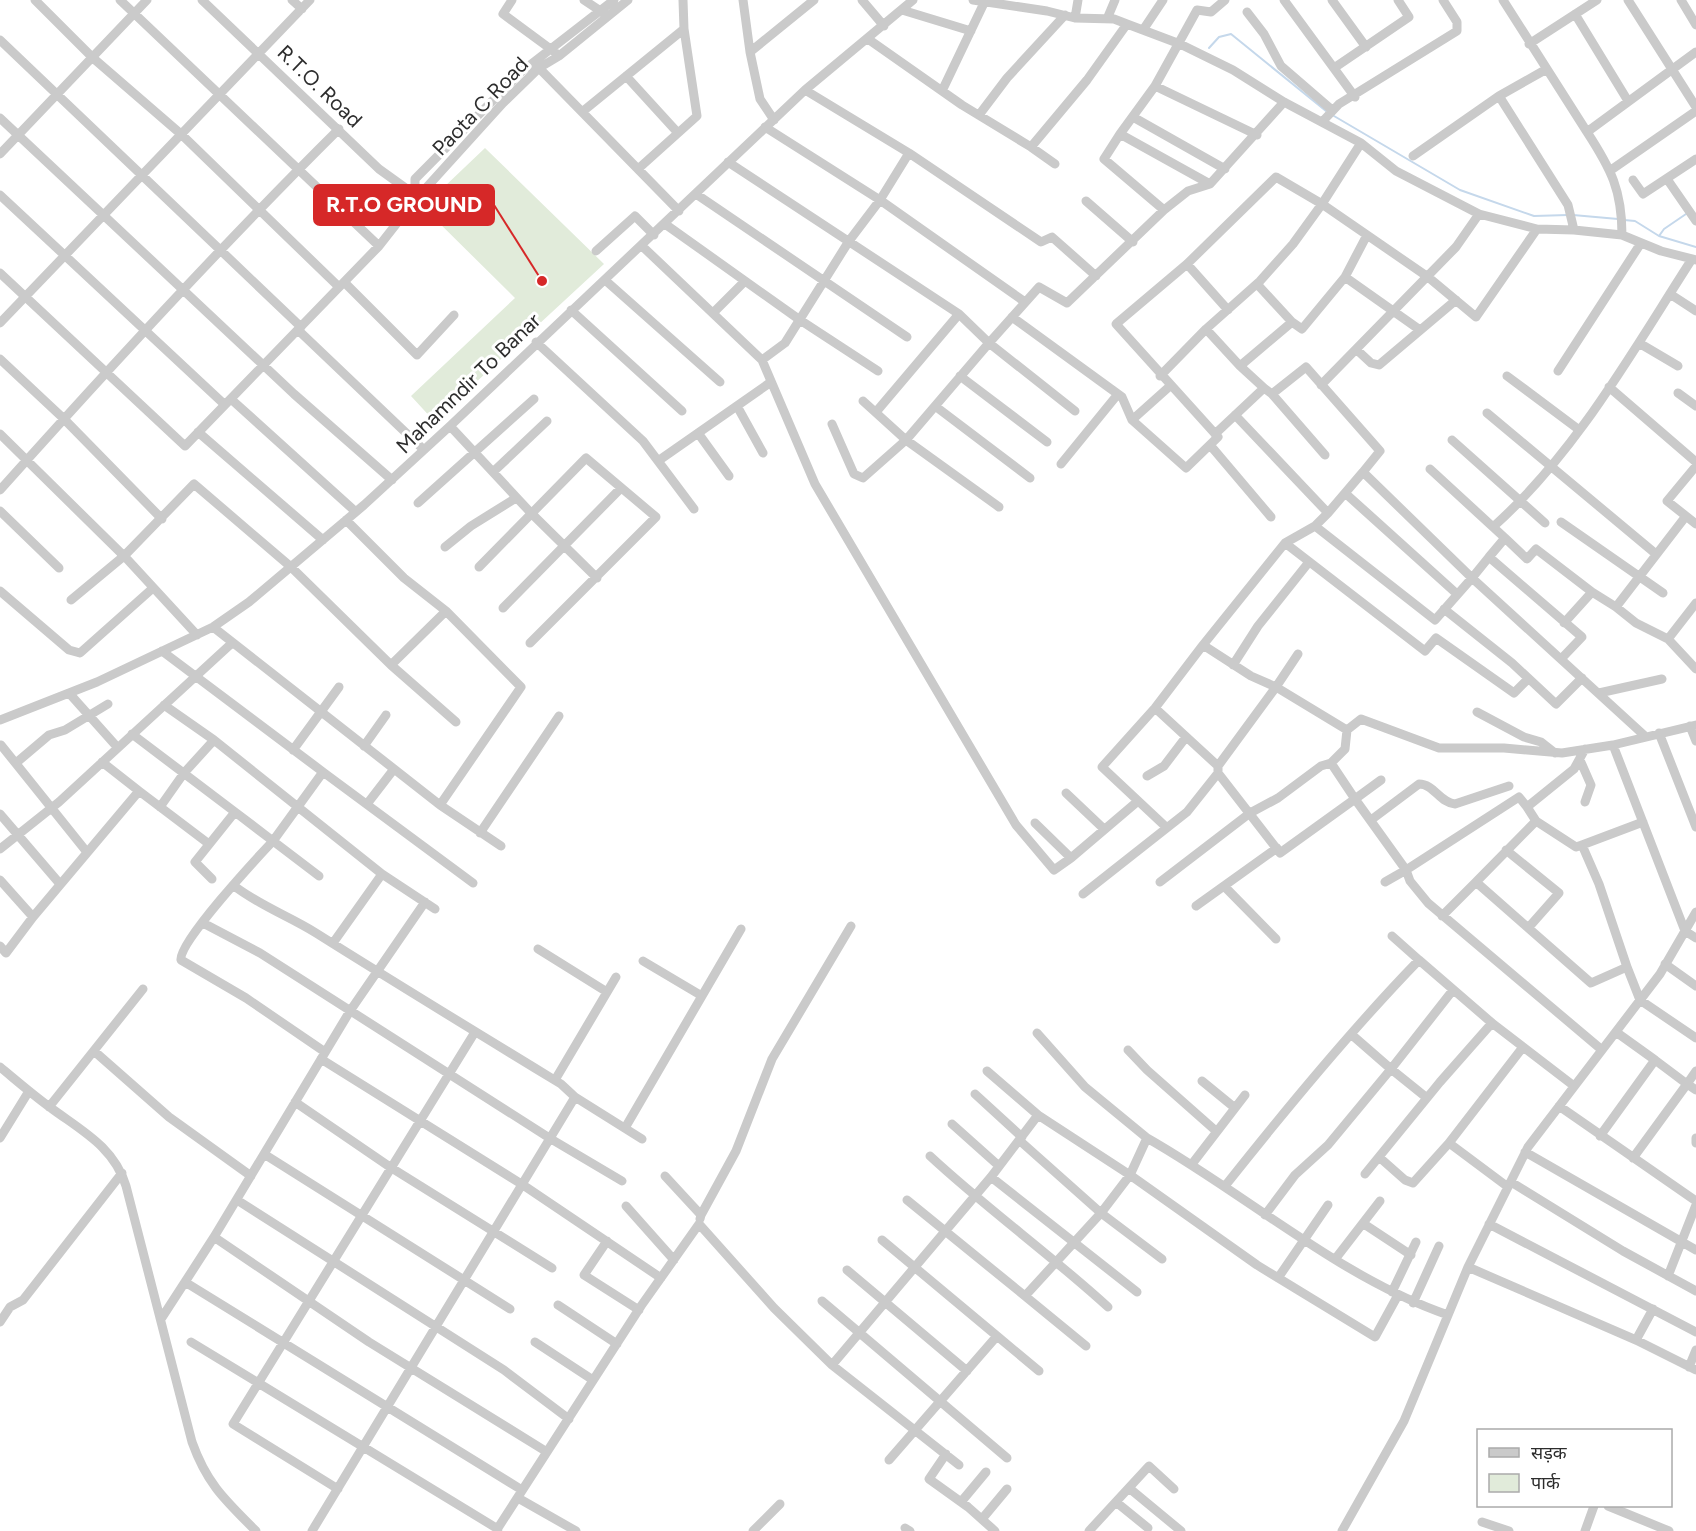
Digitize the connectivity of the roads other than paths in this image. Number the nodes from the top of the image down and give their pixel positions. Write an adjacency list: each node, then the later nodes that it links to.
1 (35, 0): 54 (street)
2 (120, 0): 33 (street)
3 (147, 0): 33 (street)
4 (202, 0): 53 (street, R.T.O. Road)
5 (292, 0): 30 (street)
6 (310, 0): 30 (street)
7 (512, 0): 52 (street)
8 (584, 0): 35 (street)
9 (614, 0): 35 (street)
10 (628, 0): 35 (street, Paota C Road)
11 (683, 0): 42 (street)
12 (743, 0): 50 (street)
13 (814, 0): 50 (street)
14 (862, 0): 41 (street)
15 (914, 0): 31 (street, Mahamndir To Banar)
16 (973, 0): 29 (street)
17 (1078, 0): 37 (street)
18 (1115, 0): 38 (street)
19 (1163, 0): 43 (street)
20 (1225, 0): 47 (street)
21 (1284, 0): 56 (street)
22 (1332, 0): 49 (street)
23 (1398, 0): 49 (street)
24 (1443, 0): 65 (street)
25 (1503, 0): 48 (street)
26 (1597, 0): 34 (street)
27 (1628, 0): 58 (street)
28 (1681, 0): 40 (street)
29 (988, 2): 36 (street); 44 (street)
30 (302, 9): 53 (street)
31 (902, 10): 41 (street, Mahamndir To Banar); 44 (street)
32 (1247, 12): 70 (street)
33 (135, 14): 54 (street); 64 (street)
34 (1575, 14): 48 (street); 67 (street)
35 (606, 15): 52 (street, Paota C Road)
36 (1065, 15): 37 (street); 72 (street)
37 (1075, 18): 38 (street)
38 (1107, 19): 39 (street)
39 (1127, 24): 43 (street); 86 (street)
40 (1696, 25)
41 (884, 26): 45 (street, Mahamndir To Banar)
42 (684, 28): 59 (street); 80 (street)
43 (1143, 30): 47 (street)
44 (970, 31): 62 (street)
45 (868, 39): 61 (street, Mahamndir To Banar); 62 (street)
46 (0, 40): 63 (street)
47 (1180, 44): 60 (street); 68 (street)
48 (1529, 44): 57 (street)
49 (1366, 47): 56 (street)
50 (750, 52): 75 (street)
51 (1696, 52): 58 (street)
52 (556, 53): 55 (street, Paota C Road); 101 (street)
53 (261, 54): 64 (street); 78 (street, R.T.O. Road)
54 (93, 58): 63 (street); 82 (street)
55 (539, 68): 71 (street); 101 (street, Paota C Road)
56 (1334, 68): 65 (street)
57 (1545, 70): 66 (street); 79 (street)
58 (1673, 71): 67 (street); 69 (street)
59 (626, 76): 71 (street); 80 (street)
60 (1155, 86): 73 (street); 83 (street)
61 (805, 90): 75 (street, Mahamndir To Banar); 87 (street)
62 (942, 91): 72 (street)
63 (56, 95): 84 (street); 97 (street)
64 (220, 95): 82 (street); 95 (street)
65 (1355, 96): 70 (street)
66 (1500, 96): 89 (street); 114 (street)
67 (1628, 101): 79 (street)
68 (1284, 102): 76 (street); 83 (street)
69 (1696, 109): 96 (street)
70 (1332, 110): 76 (street)
71 (582, 112): 93 (street)
72 (979, 115): 86 (street)
73 (1133, 117): 81 (street); 94 (street)
74 (0, 118): 84 (street)
75 (774, 120): 77 (street, Mahamndir To Banar)
76 (1322, 122): 85 (street)
77 (765, 127): 91 (street, Mahamndir To Banar); 104 (street)
78 (339, 129): 95 (street); 101 (street, R.T.O. Road)
79 (1587, 132): 96 (street)
80 (678, 133): 93 (street)
81 (1120, 134): 100 (street); 108 (street)
82 (182, 135): 97 (street); 107 (street)
83 (1257, 135): 94 (street)
84 (19, 136): 88 (street); 112 (street)
85 (1361, 143): 106 (street); 110 (street)
86 (1031, 147): 92 (street)
87 (909, 153): 104 (street); 130 (street)
88 (0, 154)
89 (1413, 156)
90 (1696, 159): 98 (street)
91 (728, 162): 102 (street, Mahamndir To Banar); 119 (street)
92 (1055, 164)
93 (638, 169): 109 (street)
94 (1225, 169): 100 (street)
95 (298, 170): 107 (street); 122 (street)
96 (1611, 170): 118 (street)
97 (143, 176): 112 (street); 126 (street)
98 (1667, 179): 99 (street); 111 (street)
99 (1634, 180)
100 (1210, 184): 108 (street)
101 (413, 191): 122 (street)
102 (696, 194): 109 (street, Mahamndir To Banar); 135 (street)
103 (0, 195): 125 (street)
104 (880, 200): 119 (street); 142 (street)
105 (1086, 201): 120 (street)
106 (1322, 204): 117 (street); 128 (street); 136 (street)
107 (259, 209): 126 (street); 137 (street)
108 (1164, 210): 120 (street)
109 (679, 211): 113 (street, Mahamndir To Banar)
110 (1479, 214): 115 (street); 132 (street)
111 (1692, 214)
112 (104, 215): 125 (street); 138 (street)
113 (665, 224): 116 (street, Mahamndir To Banar); 134 (street)
114 (1574, 225): 115 (street); 118 (street)
115 (1537, 230): 141 (street)
116 (654, 235): 123 (street, Mahamndir To Banar); 124 (street)
117 (1367, 235): 131 (street); 132 (street)
118 (1622, 235): 121 (street)
119 (849, 241): 135 (street); 148 (street)
120 (1132, 242): 130 (street)
121 (1641, 243): 127 (street); 169 (street)
122 (379, 246): 137 (street)
123 (642, 246): 133 (street, Mahamndir To Banar); 147 (street)
124 (596, 251)
125 (65, 253): 140 (street); 156 (street)
126 (221, 253): 138 (street); 154 (street)
127 (1694, 260): 139 (street)
128 (1187, 264): 144 (street); 172 (street)
129 (0, 273): 140 (street)
130 (1096, 276): 142 (street)
131 (1345, 277): 145 (street); 152 (street)
132 (1428, 277): 141 (street); 145 (street)
133 (605, 280): 143 (street, Mahamndir To Banar); 174 (street)
134 (745, 280): 147 (street); 151 (street)
135 (824, 281): 151 (street); 158 (street)
136 (1257, 284): 144 (street); 152 (street)
137 (342, 285): 149 (street); 154 (street)
138 (184, 291): 156 (street); 165 (street)
139 (1670, 294): 146 (street); 161 (street)
140 (25, 296): 153 (street); 170 (street)
141 (1456, 300): 157 (street)
142 (1025, 302): 150 (street)
143 (571, 310): 159 (street, Mahamndir To Banar); 188 (street)
144 (1228, 310): 155 (street)
145 (1394, 311): 157 (street); 162 (street)
146 (1696, 311)
147 (713, 313): 164 (street)
148 (959, 314): 160 (street); 190 (street)
149 (454, 315)
150 (1012, 316): 160 (street); 181 (street)
151 (800, 320): 164 (street); 168 (street)
152 (1292, 322): 166 (street)
153 (0, 323)
154 (299, 328): 165 (street); 207 (street)
155 (1206, 329): 166 (street); 172 (street)
156 (147, 330): 170 (street); 184 (street)
157 (1420, 330): 162 (street)
158 (907, 337)
159 (536, 342): 197 (street, Mahamndir To Banar); 212 (street)
160 (989, 343): 171 (street); 189 (street)
161 (1639, 343): 167 (street); 178 (street)
162 (1357, 350): 176 (street)
163 (0, 359): 193 (street)
164 (762, 360): 175 (street)
165 (264, 365): 184 (street); 221 (street)
166 (1240, 366): 179 (street)
167 (1678, 366)
168 (878, 371)
169 (1558, 371)
170 (106, 372): 193 (street); 199 (street)
171 (960, 376): 186 (street); 205 (street)
172 (1160, 376): 177 (street)
173 (1507, 376): 198 (street)
174 (720, 382)
175 (771, 382): 185 (street); 357 (street)
176 (1321, 385): 179 (street); 218 (street)
177 (1170, 386): 194 (street); 202 (street)
178 (1609, 387): 198 (street); 214 (street)
179 (1268, 391): 192 (street); 210 (street)
180 (1678, 393): 187 (street)
181 (1118, 394): 194 (street); 213 (street)
182 (534, 399): 208 (street)
183 (863, 401): 190 (street)
184 (228, 402): 199 (street); 231 (street)
185 (737, 406): 201 (street); 209 (street)
186 (935, 406): 203 (street); 220 (street)
187 (1696, 406)
188 (682, 411)
189 (1075, 411)
190 (876, 412): 203 (street)
191 (1487, 412): 215 (street)
192 (1235, 415): 202 (street); 233 (street)
193 (63, 418): 211 (street); 236 (street)
194 (1132, 420): 206 (street)
195 (548, 421): 217 (street)
196 (832, 424): 203 (street)
197 (450, 426): 207 (street, Mahamndir To Banar); 208 (street)
198 (1578, 429): 215 (street)
199 (198, 432): 244 (street)
200 (0, 434): 211 (street)
201 (698, 434): 212 (street); 219 (street)
202 (1215, 434): 206 (street)
203 (906, 440): 228 (street)
204 (1452, 440): 226 (street)
205 (1047, 442)
206 (1210, 445): 235 (street)
207 (424, 450): 221 (street, Mahamndir To Banar)
208 (474, 452): 217 (street); 227 (street)
209 (763, 453)
210 (1325, 455)
211 (27, 459): 223 (street); 249 (street)
212 (658, 461): 229 (street)
213 (1061, 464)
214 (1696, 464): 234 (street)
215 (1551, 467): 226 (street); 248 (street)
216 (1430, 469): 242 (street)
217 (493, 472): 225 (street)
218 (1363, 472): 224 (street); 257 (street)
219 (729, 476)
220 (1030, 478)
221 (392, 480): 231 (street, Mahamndir To Banar)
222 (621, 488): 232 (street); 246 (street); 256 (street)
223 (0, 490)
224 (1345, 493): 233 (street); 262 (street)
225 (516, 498): 232 (street); 247 (street)
226 (1523, 501): 239 (street); 242 (street)
227 (418, 503)
228 (999, 507)
229 (694, 509)
230 (0, 511): 254 (street)
231 (356, 512): 237 (street, Mahamndir To Banar)
232 (531, 513): 246 (street); 253 (street)
233 (1328, 513): 241 (street)
234 (1686, 516): 240 (street); 248 (street)
235 (1271, 517)
236 (162, 519): 249 (street); 252 (street)
237 (346, 520): 244 (street, Mahamndir To Banar); 268 (street)
238 (1561, 522): 255 (street)
239 (1545, 523)
240 (1696, 524)
241 (1315, 526): 245 (street); 267 (street)
242 (1493, 527): 243 (street)
243 (1505, 538): 250 (street); 260 (street)
244 (323, 540): 252 (street, Mahamndir To Banar)
245 (1285, 543): 251 (street); 275 (street)
246 (563, 545): 256 (street); 266 (street)
247 (445, 547)
248 (1656, 554): 255 (street)
249 (124, 556): 258 (street); 263 (street)
250 (1489, 557): 257 (street); 269 (street)
251 (1309, 562): 280 (street); 284 (street)
252 (291, 567): 270 (street, Mahamndir To Banar); 279 (street)
253 (478, 567)
254 (58, 568)
255 (1638, 576): 261 (street); 265 (street)
256 (597, 578): 274 (street)
257 (1472, 578): 262 (street); 278 (street)
258 (153, 588): 259 (street); 271 (street)
259 (0, 591)
260 (1592, 592): 265 (street); 269 (street)
261 (1663, 593)
262 (1457, 594): 267 (street)
263 (71, 600)
264 (1696, 603): 272 (street)
265 (1616, 607): 272 (street)
266 (503, 608)
267 (1444, 609): 284 (street)
268 (446, 611): 279 (street); 332 (street)
269 (1564, 623): 278 (street)
270 (213, 627): 271 (street, Mahamndir To Banar); 273 (street)
271 (197, 634): 276 (street, Mahamndir To Banar)
272 (1668, 639): 281 (street)
273 (232, 643): 282 (street); 293 (street)
274 (530, 643)
275 (1203, 645): 280 (street); 292 (street)
276 (162, 651): 282 (street); 288 (street, Mahamndir To Banar)
277 (1298, 654): 287 (street)
278 (1561, 659): 283 (street)
279 (391, 665): 299 (street)
280 (1233, 665): 287 (street)
281 (1696, 669)
282 (196, 676): 291 (street); 313 (street)
283 (1582, 678): 284 (street); 289 (street)
284 (1528, 679)
285 (1662, 679): 289 (street)
286 (339, 687): 293 (street)
287 (1276, 687): 301 (street); 320 (street)
288 (69, 693): 296 (street); 298 (street, Mahamndir To Banar)
289 (1599, 693): 305 (street)
290 (108, 704): 296 (street)
291 (164, 705): 302 (street); 306 (street)
292 (1155, 708): 304 (street); 329 (street)
293 (320, 712): 310 (street); 313 (street)
294 (1476, 712): 314 (street)
295 (386, 714): 310 (street)
296 (88, 715): 311 (street); 317 (street)
297 (559, 716): 347 (street)
298 (0, 720)
299 (456, 722)
300 (1693, 725): 303 (street); 307 (street)
301 (1347, 730): 314 (street); 318 (street)
302 (132, 734): 311 (street); 322 (street)
303 (1659, 734): 305 (street); 345 (street)
304 (1186, 737): 320 (street); 323 (street)
305 (1646, 737): 309 (street)
306 (214, 740): 322 (street); 336 (street)
307 (1696, 741)
308 (0, 745): 317 (street)
309 (1613, 745): 312 (street); 342 (street)
310 (364, 746): 319 (street)
311 (117, 748): 316 (street)
312 (1585, 749): 314 (street); 315 (street)
313 (293, 750): 321 (street)
314 (1555, 753)
315 (1580, 760): 330 (street); 334 (street)
316 (102, 762): 326 (street); 335 (street)
317 (15, 763): 335 (street)
318 (1331, 763): 328 (street); 338 (street)
319 (394, 769): 331 (street); 332 (street)
320 (1218, 769): 338 (street); 344 (street)
321 (323, 772): 331 (street); 336 (street)
322 (184, 773): 333 (street); 337 (street)
323 (1147, 776)
324 (1380, 780): 328 (street)
325 (1509, 786): 340 (street)
326 (138, 791): 333 (street); 356 (street)
327 (1066, 793): 346 (street)
328 (1355, 799): 340 (street); 353 (street)
329 (1138, 801): 344 (street); 346 (street)
330 (1585, 802)
331 (367, 804): 366 (street)
332 (440, 805): 347 (street)
333 (160, 807): 350 (street)
334 (1527, 807): 341 (street); 358 (street)
335 (51, 808): 348 (street); 356 (street)
336 (297, 808): 349 (street); 359 (street)
337 (235, 812): 349 (street); 350 (street)
338 (1250, 813): 353 (street); 363 (street)
339 (0, 814): 348 (street)
340 (1371, 820): 358 (street)
341 (1536, 821): 351 (street); 355 (street)
342 (1643, 822): 351 (street); 381 (street)
343 (1035, 823): 357 (street)
344 (1166, 827): 370 (street)
345 (1696, 827)
346 (1104, 829): 357 (street)
347 (480, 833): 352 (street)
348 (17, 835): 354 (street); 367 (street)
349 (273, 841): 360 (street); 368 (street)
350 (209, 844): 361 (street)
351 (1582, 844): 391 (street)
352 (501, 846)
353 (1277, 848): 369 (street)
354 (0, 849)
355 (1506, 850): 365 (street); 379 (street)
356 (86, 851): 367 (street)
357 (1071, 858)
358 (1407, 870): 364 (street); 375 (street)
359 (382, 874): 371 (street); 385 (street)
360 (319, 876)
361 (212, 879)
362 (0, 880): 376 (street)
363 (1160, 882)
364 (1385, 882)
365 (1476, 882): 375 (street); 379 (street)
366 (473, 883)
367 (60, 884): 376 (street)
368 (233, 885): 377 (street); 385 (street)
369 (1224, 886): 372 (street); 384 (street)
370 (1083, 894)
371 (425, 902): 373 (street); 392 (street)
372 (1196, 906)
373 (435, 909)
374 (1696, 912): 381 (street)
375 (1442, 916): 409 (street)
376 (33, 917): 386 (street)
377 (203, 923): 400 (street); 411 (street)
378 (850, 926): 473 (street)
379 (1529, 927): 391 (street)
380 (741, 928): 398 (street)
381 (1685, 931): 383 (street); 390 (street)
382 (1392, 936): 388 (street)
383 (1696, 938)
384 (1276, 939)
385 (333, 943): 392 (street)
386 (0, 946)
387 (538, 949): 397 (street)
388 (1419, 960): 396 (street); 405 (street)
389 (643, 961): 398 (street)
390 (1665, 964): 394 (street); 399 (street)
391 (1627, 967): 399 (street)
392 (378, 972): 400 (street); 402 (street)
393 (616, 977): 397 (street)
394 (1696, 986)
395 (143, 989): 410 (street)
396 (1454, 990): 401 (street); 414 (street)
397 (607, 992): 418 (street)
398 (702, 996): 435 (street)
399 (1640, 1000): 403 (street); 406 (street)
400 (350, 1011): 411 (street); 417 (street)
401 (1492, 1023): 407 (street); 427 (street)
402 (475, 1032): 417 (street); 418 (street)
403 (1616, 1032): 409 (street); 412 (street)
404 (1037, 1033): 441 (street)
405 (1352, 1035): 414 (street); 461 (street)
406 (1696, 1038)
407 (1523, 1047): 421 (street); 443 (street)
408 (1128, 1050): 436 (street)
409 (1602, 1050): 421 (street)
410 (94, 1051): 430 (street); 455 (street)
411 (323, 1056): 428 (street); 433 (street)
412 (1655, 1060): 420 (street); 437 (street)
413 (0, 1067): 423 (street)
414 (1391, 1069): 427 (street); 472 (street)
415 (987, 1071): 432 (street)
416 (1696, 1071): 420 (street)
417 (447, 1073): 433 (street); 439 (street)
418 (555, 1080): 426 (street)
419 (1202, 1081): 431 (street)
420 (1687, 1084): 422 (street); 448 (street)
421 (1574, 1086): 429 (street)
422 (1696, 1090)
423 (29, 1091): 430 (street); 438 (street)
424 (975, 1094): 440 (street)
425 (1245, 1095): 431 (street)
426 (575, 1097): 435 (street); 439 (street)
427 (1427, 1098): 447 (street)
428 (295, 1102): 445 (street); 451 (street)
429 (1559, 1106): 437 (street); 444 (street)
430 (49, 1107): 452 (street)
431 (1234, 1108): 436 (street)
432 (1038, 1115): 440 (street); 454 (street)
433 (419, 1121): 451 (street); 460 (street)
434 (952, 1124): 450 (street)
435 (625, 1128): 442 (street)
436 (1216, 1131): 449 (street)
437 (1600, 1136): 448 (street)
438 (0, 1138)
439 (551, 1138): 458 (street); 460 (street)
440 (1021, 1138): 450 (street); 471 (street)
441 (1147, 1138): 449 (street); 454 (street)
442 (642, 1139)
443 (1449, 1143): 447 (street); 459 (street)
444 (1525, 1152): 459 (street); 484 (street)
445 (264, 1154): 455 (street); 470 (street)
446 (930, 1156): 462 (street)
447 (1379, 1157): 453 (street)
448 (1633, 1158): 466 (street)
449 (1192, 1164): 461 (street)
450 (999, 1166): 457 (street)
451 (390, 1167): 470 (street); 477 (street)
452 (122, 1173): 516 (street); 517 (street)
453 (1365, 1174)
454 (1130, 1175): 471 (street); 499 (street)
455 (251, 1176): 463 (street)
456 (665, 1176): 473 (street)
457 (991, 1177): 462 (street); 482 (street)
458 (622, 1181)
459 (1509, 1184): 475 (street); 497 (street)
460 (523, 1185): 477 (street); 481 (street)
461 (1225, 1186): 472 (street)
462 (974, 1197): 476 (street); 491 (street)
463 (237, 1200): 478 (street); 492 (street)
464 (907, 1200): 476 (street)
465 (1380, 1201): 474 (street)
466 (1696, 1201)
467 (1328, 1205): 480 (street)
468 (1696, 1205): 484 (street)
469 (626, 1206): 490 (street)
470 (361, 1213): 492 (street); 500 (street)
471 (1101, 1213): 482 (street); 489 (street)
472 (1265, 1215): 480 (street)
473 (700, 1219): 490 (street); 529 (street)
474 (1364, 1224): 487 (street); 488 (street)
475 (1489, 1224): 495 (street); 513 (street)
476 (944, 1231): 493 (street); 505 (street)
477 (494, 1233): 494 (street); 500 (street)
478 (214, 1237): 501 (street); 506 (street)
479 (882, 1240): 493 (street)
480 (1305, 1240): 488 (street); 499 (street)
481 (607, 1241): 498 (street); 514 (street)
482 (1075, 1242): 491 (street); 503 (street)
483 (1416, 1242): 487 (street)
484 (1683, 1242): 486 (street); 497 (street)
485 (1439, 1246): 509 (street)
486 (1696, 1250)
487 (1411, 1255): 504 (street)
488 (1336, 1258): 504 (street)
489 (1162, 1259)
490 (674, 1260): 498 (street)
491 (1057, 1261): 505 (street); 511 (street)
492 (332, 1262): 506 (street); 518 (street)
493 (913, 1267): 508 (street); 521 (street)
494 (552, 1268)
495 (1468, 1268): 515 (street); 522 (street)
496 (848, 1270): 508 (street)
497 (1668, 1276): 502 (street)
498 (661, 1278): 514 (street)
499 (1278, 1278): 504 (street)
500 (465, 1281): 512 (street); 518 (street)
501 (185, 1282): 516 (street); 525 (street)
502 (1696, 1291)
503 (1137, 1292)
504 (1395, 1294): 509 (street)
505 (1025, 1296): 527 (street)
506 (308, 1301): 525 (street); 530 (street)
507 (822, 1301): 520 (street)
508 (884, 1302): 520 (street); 532 (street)
509 (1413, 1303): 515 (street)
510 (558, 1305): 526 (street)
511 (1108, 1307)
512 (510, 1309)
513 (1653, 1309): 519 (street); 522 (street)
514 (639, 1310): 526 (street)
515 (1448, 1315): 569 (street)
516 (161, 1319): 562 (street)
517 (0, 1322)
518 (436, 1326): 530 (street); 538 (street)
519 (1696, 1332)
520 (859, 1333): 529 (street); 536 (street)
521 (997, 1336): 532 (street); 533 (street)
522 (1636, 1341): 531 (street)
523 (191, 1342): 535 (street)
524 (535, 1342): 534 (street)
525 (282, 1344): 535 (street); 537 (street)
526 (617, 1344): 534 (street)
527 (1086, 1346)
528 (1696, 1350): 531 (street)
529 (832, 1365): 539 (street)
530 (410, 1368): 537 (street); 541 (street)
531 (1692, 1368)
532 (967, 1371): 536 (street)
533 (1039, 1371)
534 (593, 1380): 538 (street)
535 (258, 1384): 540 (street); 549 (street)
536 (940, 1402): 539 (street); 543 (street)
537 (386, 1407): 540 (street); 551 (street)
538 (569, 1419): 541 (street)
539 (915, 1429): 542 (street); 544 (street)
540 (362, 1448): 549 (street); 560 (street)
541 (547, 1452): 551 (street)
542 (946, 1454): 545 (street); 552 (street)
543 (1007, 1458)
544 (889, 1460)
545 (959, 1465)
546 (986, 1472): 552 (street)
547 (1129, 1488): 548 (street); 553 (street); 568 (street)
548 (1173, 1489)
549 (338, 1490): 563 (street)
550 (1007, 1490): 557 (street)
551 (520, 1494): 560 (street); 564 (street)
552 (961, 1502): 557 (street)
553 (1116, 1502): 559 (street); 567 (street)
554 (780, 1504): 565 (street)
555 (1594, 1507): 570 (street)
556 (1610, 1507): 571 (street)
557 (982, 1519): 566 (street)
558 (1482, 1522): 561 (street)
559 (1148, 1528)
560 (497, 1530)
561 (1505, 1530)
562 (256, 1531)
563 (312, 1531)
564 (576, 1531)
565 (753, 1531)
566 (995, 1531)
567 (1089, 1531)
568 (1181, 1531)
569 (1342, 1531)
570 (1585, 1531)
571 (1669, 1531)

